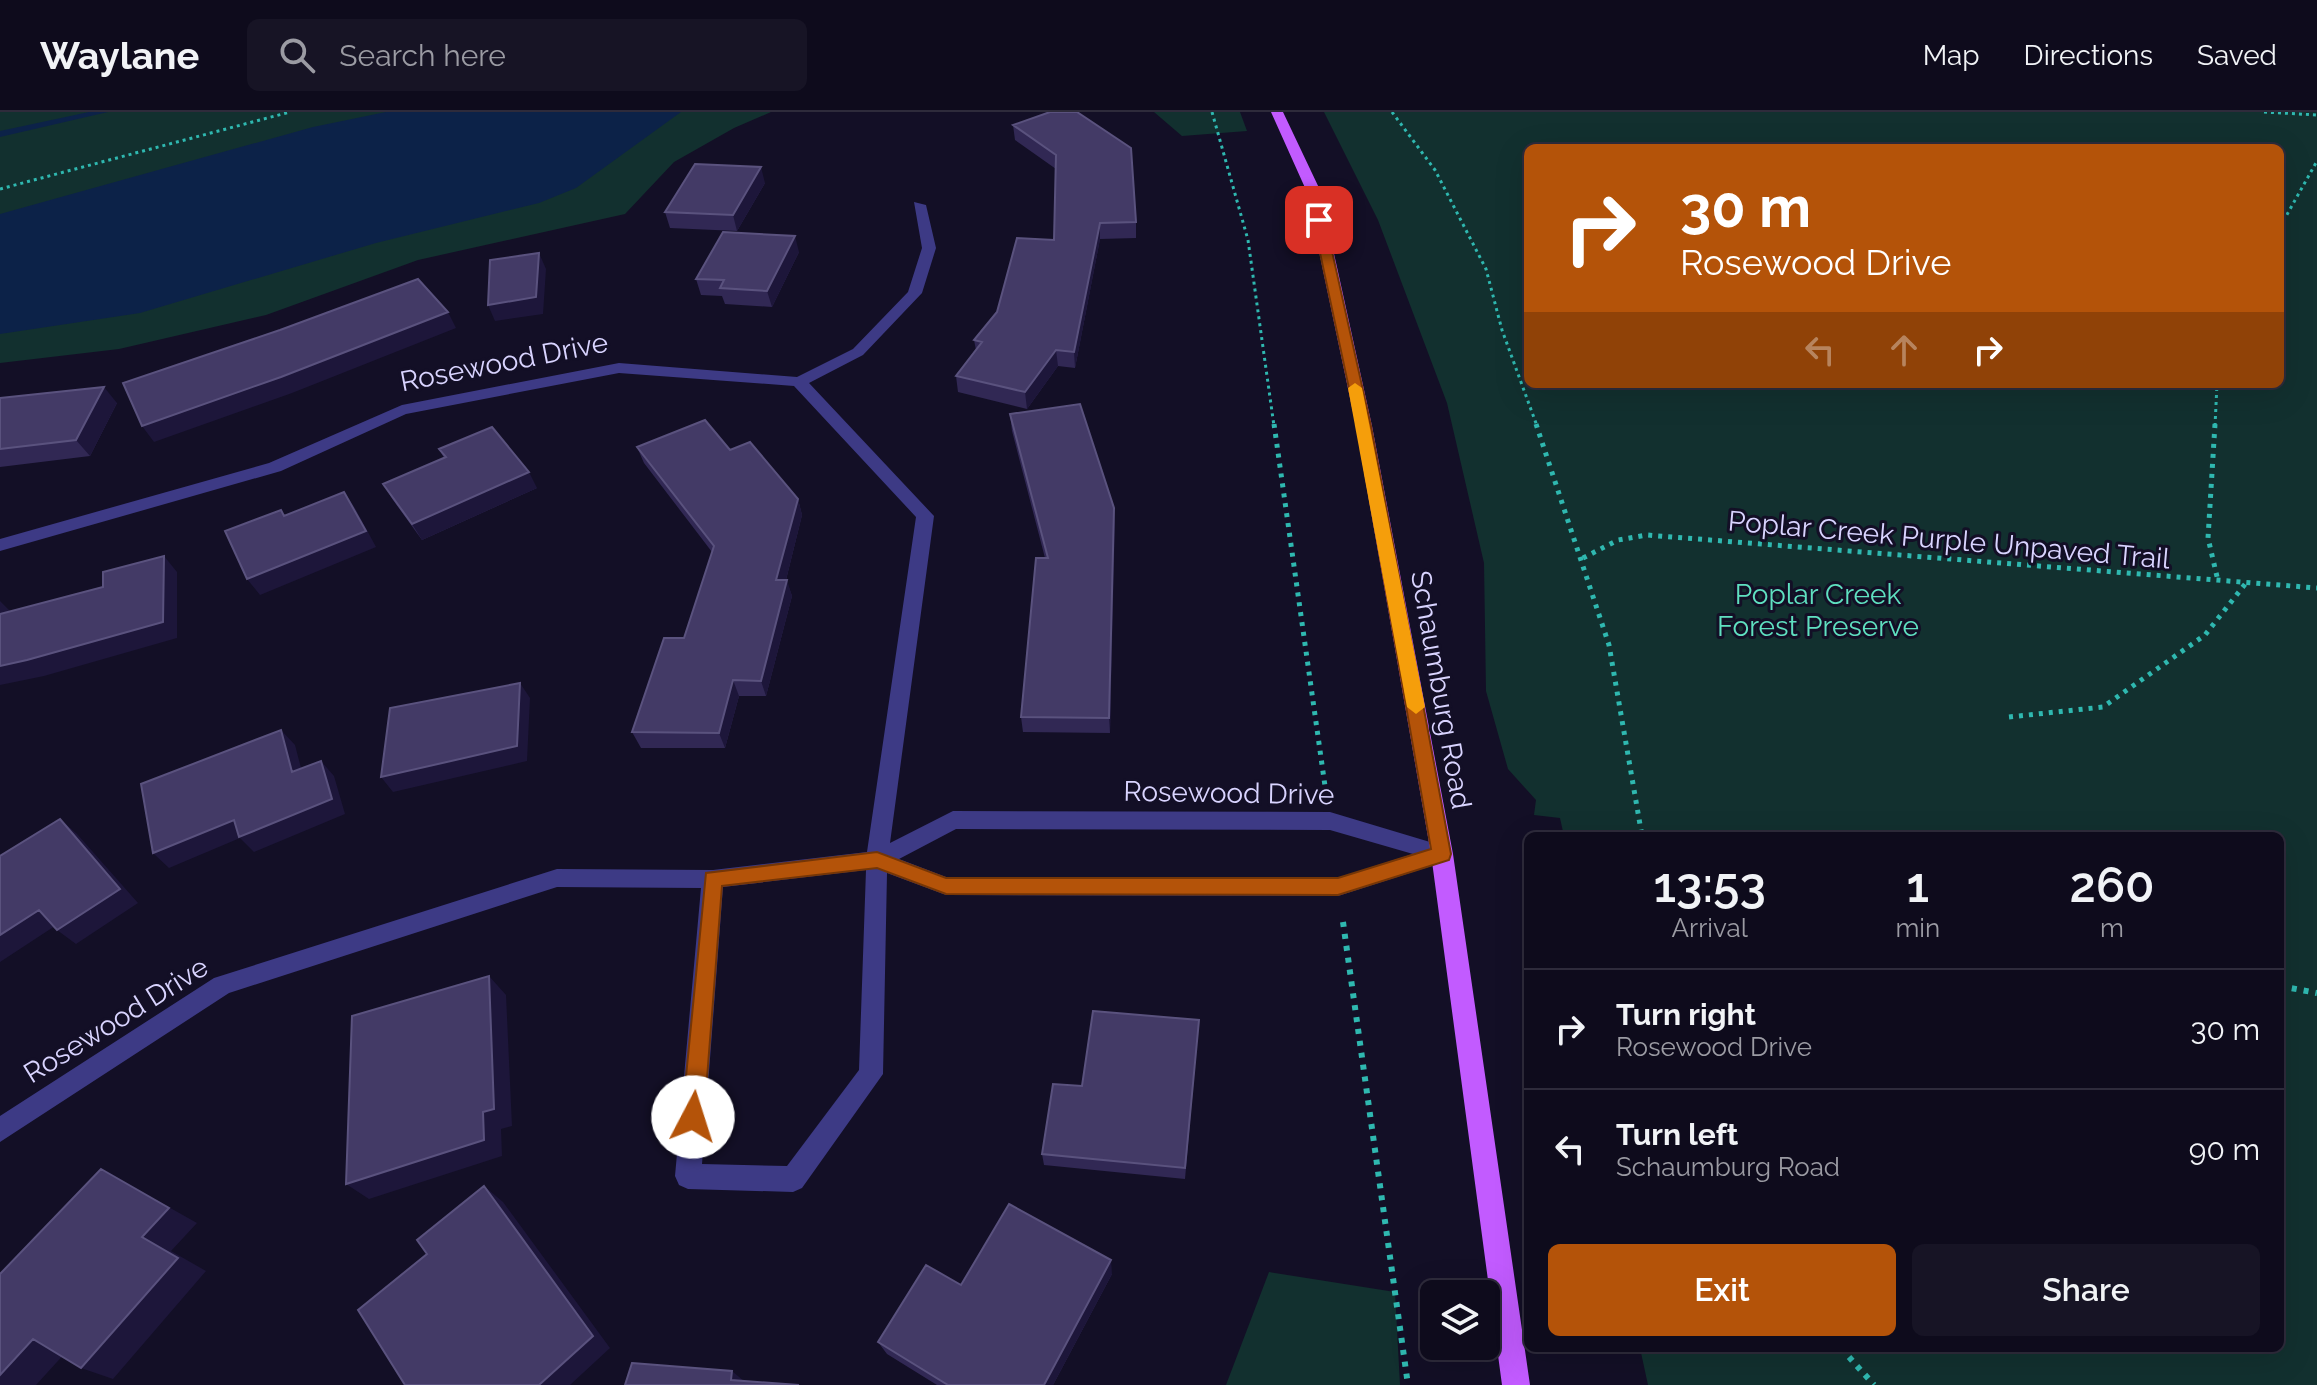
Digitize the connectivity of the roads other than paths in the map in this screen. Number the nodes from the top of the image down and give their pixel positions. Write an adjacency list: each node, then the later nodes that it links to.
1 (1277, 112): 5 (main road, Schaumburg Road)
2 (919, 205): 3 (street)
3 (799, 382): 4 (street, Rosewood Drive); 6 (street)
4 (0, 545)
5 (1442, 854): 6 (street, Rosewood Drive); 6 (street, Rosewood Drive); 9 (main road, Schaumburg Road)
6 (877, 860): 7 (street, Rosewood Drive); 7 (street)
7 (713, 879): 8 (street, Rosewood Drive)
8 (0, 1130)
9 (1516, 1385)

